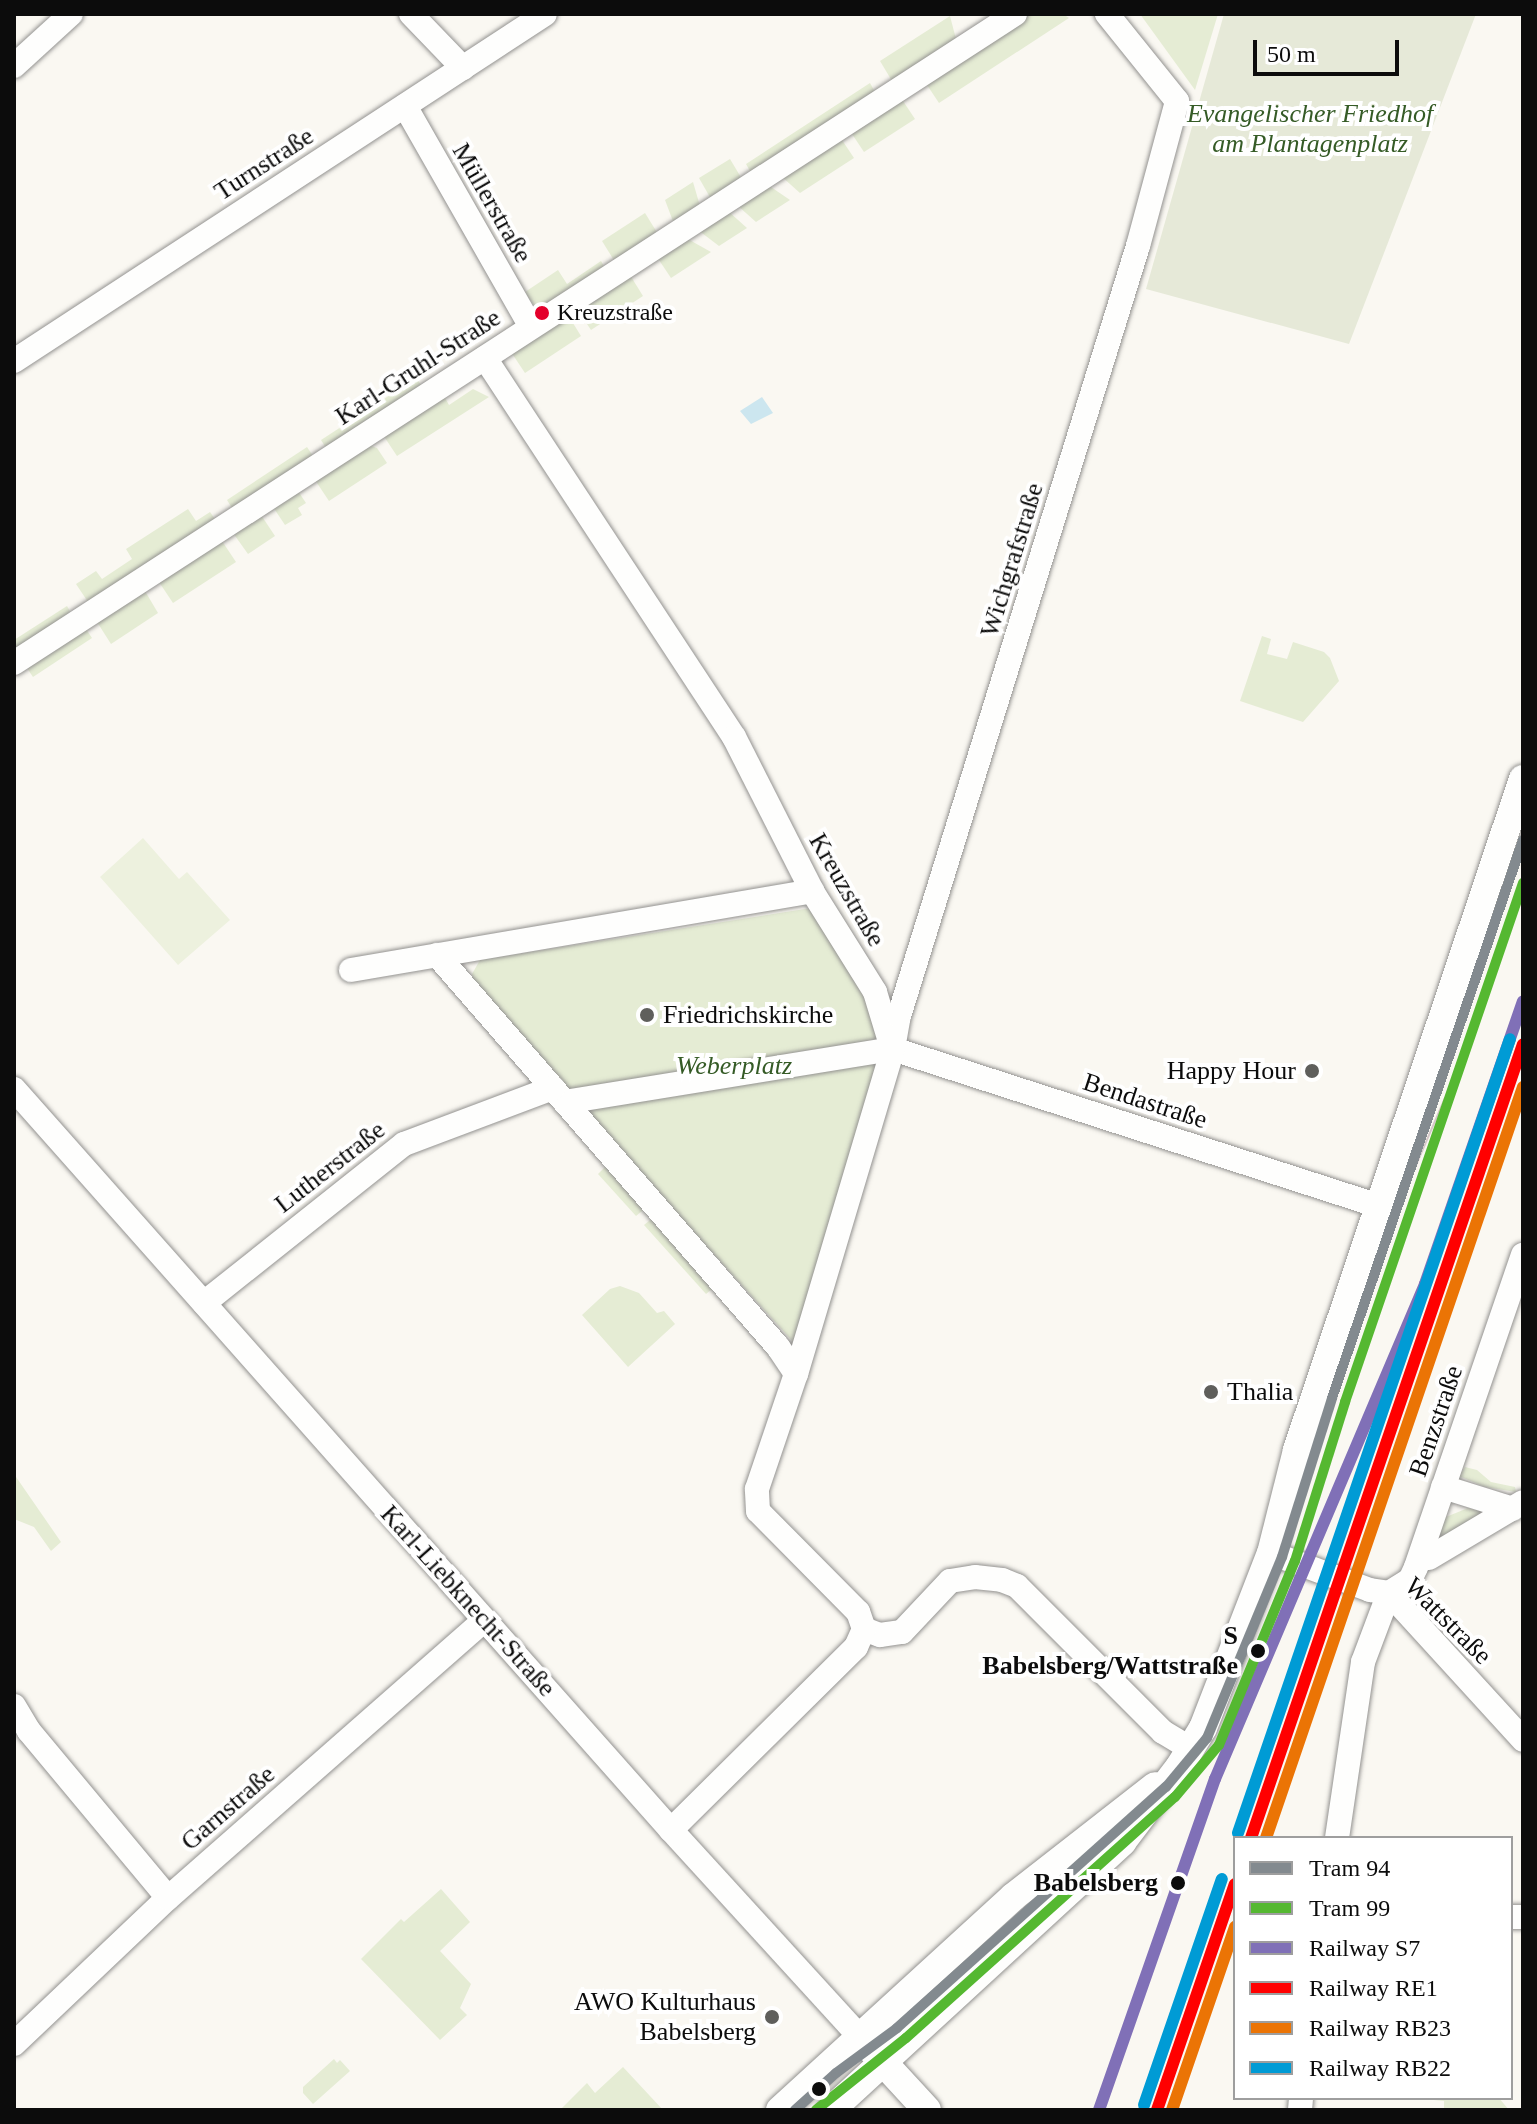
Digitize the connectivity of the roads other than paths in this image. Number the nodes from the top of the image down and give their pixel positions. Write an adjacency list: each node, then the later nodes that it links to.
1 (71, 14): 6 (street)
2 (411, 14): 7 (street)
3 (545, 14): 7 (street, Turnstraße)
4 (1015, 14): 9 (street, Karl-Gruhl-Straße)
5 (1107, 14): 17 (street, Wichgrafstraße)
6 (14, 66)
7 (463, 68): 8 (street, Turnstraße)
8 (405, 106): 9 (street, Müllerstraße); 11 (street, Turnstraße)
9 (531, 327): 10 (street, Karl-Gruhl-Straße)
10 (485, 358): 12 (street, Karl-Gruhl-Straße); 14 (street, Kreuzstraße)
11 (14, 361)
12 (14, 663)
13 (1523, 779): 20 (street)
14 (812, 891): 15 (street); 17 (street, Kreuzstraße)
15 (437, 955): 16 (street); 19 (street)
16 (351, 970)
17 (893, 1049): 19 (street); 20 (street, Bendastraße); 23 (street)
18 (14, 1089): 22 (street, Karl-Liebknecht-Straße)
19 (559, 1095): 22 (street, Lutherstraße); 23 (street)
20 (1379, 1206): 26 (street)
21 (1523, 1255): 24 (street, Benzstraße)
22 (204, 1303): 29 (street, Karl-Liebknecht-Straße)
23 (796, 1374): 30 (street)
24 (1443, 1487): 25 (street); 28 (street, Benzstraße)
25 (1518, 1505): 27 (street)
26 (1271, 1553): 28 (street, Wattstraße); 33 (street)
27 (1429, 1558)
28 (1389, 1593): 32 (street, Wattstraße); 35 (street)
29 (484, 1620): 34 (street, Karl-Liebknecht-Straße); 36 (street, Garnstraße)
30 (864, 1629): 33 (street); 34 (street)
31 (14, 1706): 36 (street)
32 (1523, 1740)
33 (1186, 1758): 37 (street); 39 (street)
34 (671, 1830): 37 (street, Karl-Liebknecht-Straße)
35 (1337, 1836)
36 (168, 1898): 38 (street, Garnstraße)
37 (859, 2036): 39 (street, Karl-Liebknecht-Straße); 40 (street)
38 (14, 2044)
39 (882, 2061): 41 (street); 42 (street, Karl-Liebknecht-Straße)
40 (780, 2110)
41 (831, 2110)
42 (927, 2110)

